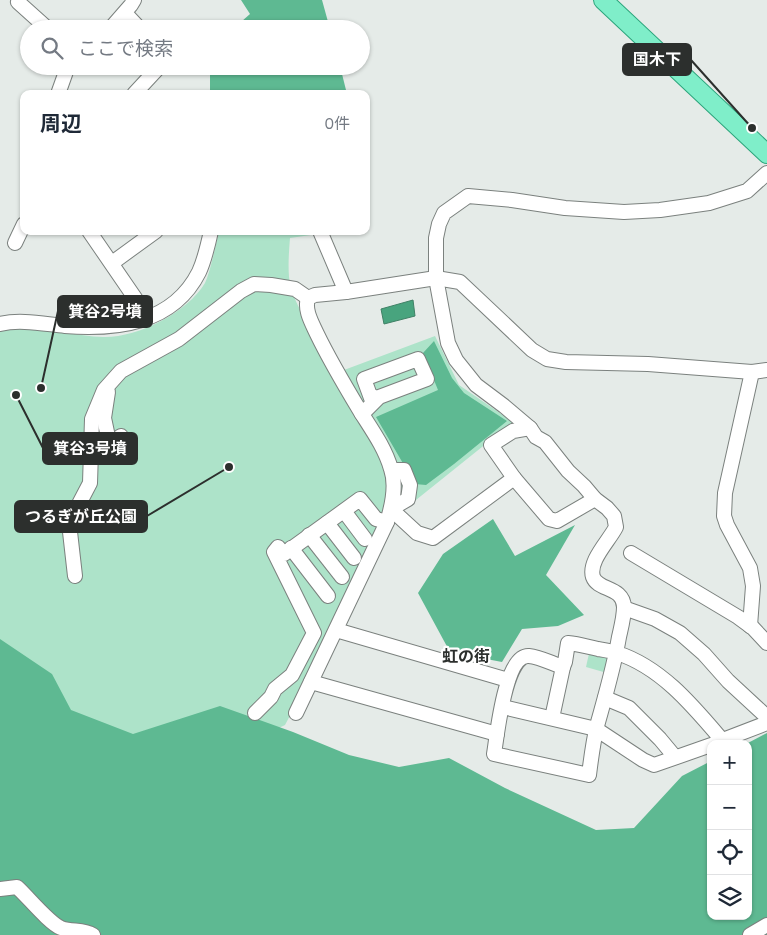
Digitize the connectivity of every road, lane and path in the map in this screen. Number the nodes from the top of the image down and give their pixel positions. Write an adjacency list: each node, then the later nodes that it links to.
1 (19, 0): 5 (street)
2 (134, 0): 4 (street)
3 (603, 0): 12 (main road)
4 (125, 13): 6 (street); 7 (street)
5 (38, 20)
6 (118, 20)
7 (132, 20)
8 (65, 75): 10 (street)
9 (152, 75): 11 (street)
10 (59, 90)
11 (138, 90)
12 (767, 154)
13 (767, 173): 21 (street)
14 (20, 232): 19 (street)
15 (92, 235): 20 (street)
16 (150, 235): 20 (street)
17 (210, 235): 24 (street)
18 (322, 235): 22 (street)
19 (15, 243)
20 (112, 263): 24 (street)
21 (436, 278): 22 (street); 27 (street); 31 (street)
22 (346, 292): 23 (street)
23 (308, 298): 28 (street); 30 (street)
24 (148, 317): 25 (street)
25 (0, 324)
26 (767, 370): 27 (street)
27 (752, 372): 47 (street)
28 (109, 384): 32 (street); 43 (street)
29 (379, 398): 30 (street)
30 (362, 414): 36 (street)
31 (530, 428): 33 (street); 34 (street)
32 (121, 436)
33 (514, 478): 34 (street); 36 (street)
34 (595, 499): 46 (street)
35 (344, 511): 36 (street); 37 (street); 39 (street)
36 (389, 516): 48 (street)
37 (326, 523): 38 (street); 42 (street)
38 (309, 535): 40 (street); 44 (street)
39 (365, 539)
40 (292, 548): 45 (street); 56 (street)
41 (631, 553): 47 (street)
42 (354, 558)
43 (75, 576)
44 (342, 577)
45 (328, 596)
46 (624, 608): 50 (street); 58 (street)
47 (750, 626): 49 (street)
48 (336, 630): 52 (street); 53 (street)
49 (767, 643)
50 (616, 653): 51 (street); 54 (street); 63 (street)
51 (563, 667): 52 (street); 59 (street)
52 (508, 680): 55 (street)
53 (311, 682): 57 (street); 62 (street)
54 (605, 698): 61 (street); 66 (street)
55 (502, 707): 59 (street); 62 (street)
56 (254, 713)
57 (296, 713)
58 (767, 717)
59 (552, 718): 61 (street)
60 (767, 723): 64 (street)
61 (596, 729): 62 (street); 66 (street)
62 (497, 734)
63 (714, 740)
64 (724, 740)
65 (707, 746): 66 (street)
66 (675, 757)
67 (0, 889): 69 (street)
68 (767, 925): 70 (street)
69 (93, 935)
70 (750, 935)

